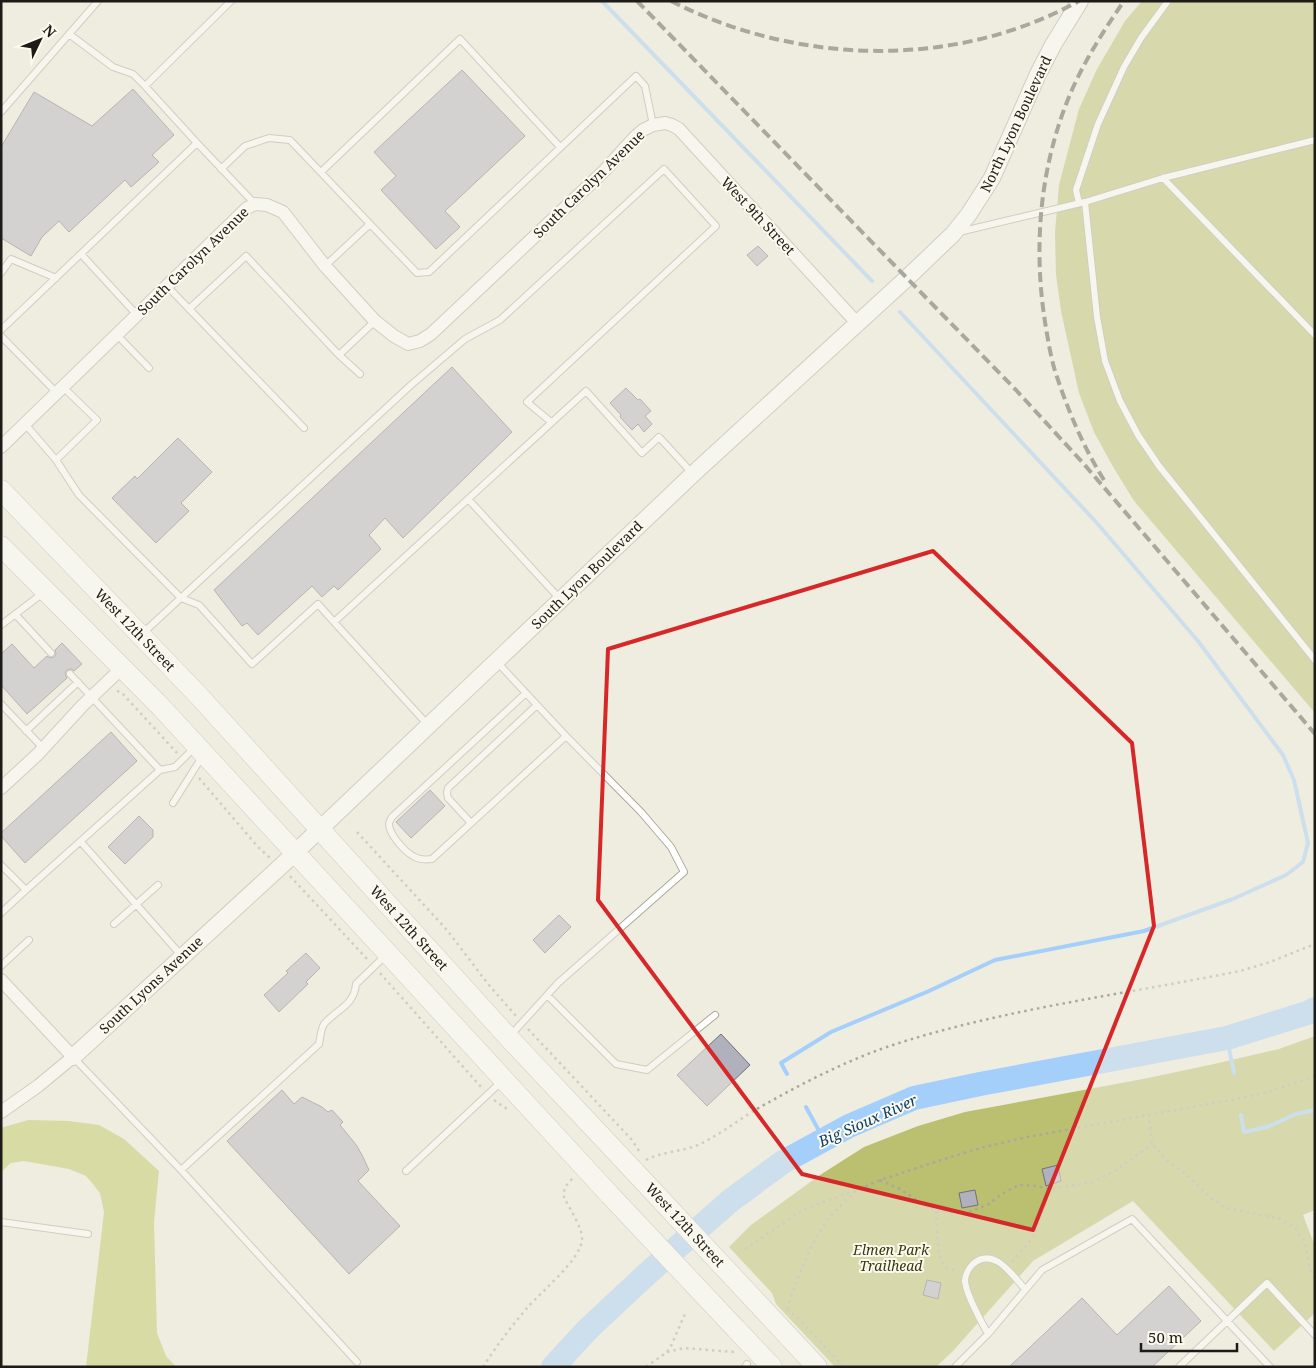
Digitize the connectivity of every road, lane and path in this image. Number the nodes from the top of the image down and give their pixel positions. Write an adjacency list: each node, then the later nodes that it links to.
1 (98, 1): 5 (lane)
2 (231, 1): 6 (lane)
3 (1080, 1): 18 (street, North Lyon Boulevard)
4 (1168, 1): 15 (lane)
5 (70, 34): 6 (lane); 7 (lane)
6 (145, 86): 10 (lane)
7 (1, 112)
8 (653, 125): 11 (lane); 26 (street, South Carolyn Avenue); 27 (street, West 9th Street)
9 (1315, 140): 14 (lane)
10 (197, 143): 12 (lane); 19 (lane)
11 (560, 148): 13 (lane); 17 (lane)
12 (221, 169): 13 (lane); 16 (lane)
13 (321, 172): 17 (lane)
14 (1163, 178): 15 (lane); 30 (lane)
15 (1082, 203): 18 (lane); 53 (lane)
16 (255, 204): 20 (street, South Carolyn Avenue); 23 (street, South Carolyn Avenue)
17 (370, 224): 20 (lane)
18 (953, 234): 27 (street, North Lyon Boulevard)
19 (81, 254): 22 (lane); 25 (lane)
20 (325, 266): 26 (street, South Carolyn Avenue)
21 (1, 273): 22 (lane)
22 (56, 278): 28 (lane)
23 (166, 286): 24 (lane); 25 (street, South Carolyn Avenue)
24 (189, 309): 32 (lane); 38 (lane)
25 (137, 315): 29 (street, South Carolyn Avenue)
26 (375, 321): 32 (lane)
27 (857, 323): 41 (street, South Lyon Boulevard)
28 (1, 330)
29 (117, 334): 33 (lane); 35 (street, South Carolyn Avenue)
30 (1315, 334)
31 (1, 336): 35 (lane)
32 (339, 356): 34 (lane)
33 (149, 368)
34 (360, 374)
35 (60, 390): 37 (street, South Carolyn Avenue); 40 (lane)
36 (551, 422): 41 (lane); 43 (lane); 46 (lane)
37 (25, 424): 39 (street, South Carolyn Avenue); 40 (lane)
38 (304, 428)
39 (1, 447)
40 (56, 460): 46 (lane)
41 (693, 474): 47 (street, South Lyon Boulevard)
42 (1, 490): 51 (main road, West 12th Street)
43 (468, 499): 47 (lane); 49 (lane)
44 (3, 552): 45 (main road)
45 (46, 591): 48 (lane); 55 (main road)
46 (181, 598): 49 (lane); 51 (lane)
47 (561, 600): 54 (street, South Lyon Boulevard)
48 (15, 614): 50 (lane); 52 (lane)
49 (334, 622): 62 (lane)
50 (1, 625)
51 (140, 636): 71 (main road, West 12th Street)
52 (51, 653)
53 (1315, 660)
54 (496, 661): 58 (lane); 62 (street, South Lyon Boulevard)
55 (122, 668): 59 (street); 66 (main road)
56 (70, 674): 57 (lane)
57 (78, 682): 59 (lane); 63 (lane)
58 (526, 693): 61 (lane); 70 (lane)
59 (91, 697): 65 (street); 67 (lane)
60 (1, 704): 63 (lane)
61 (537, 705): 64 (lane); 70 (lane)
62 (429, 726): 71 (street, South Lyon Boulevard)
63 (26, 731): 65 (lane)
64 (566, 736): 70 (lane); 88 (lane)
65 (43, 748): 68 (street)
66 (200, 749): 67 (lane); 69 (lane); 74 (main road)
67 (160, 770): 73 (lane)
68 (1, 788)
69 (173, 803)
70 (471, 823)
71 (320, 829): 74 (street, South Lyons Avenue); 90 (main road, West 12th Street)
72 (357, 832): 90 (path)
73 (81, 842): 78 (lane); 79 (lane)
74 (295, 852): 84 (street, South Lyons Avenue); 85 (main road)
75 (1, 865): 78 (lane)
76 (297, 882): 85 (path)
77 (158, 885): 79 (lane)
78 (26, 890): 80 (lane)
79 (136, 904): 81 (lane); 84 (lane)
80 (1, 912)
81 (114, 924)
82 (30, 940): 86 (lane)
83 (1315, 944): 99 (path)
84 (182, 956): 91 (street, South Lyons Avenue)
85 (381, 960): 93 (main road); 94 (path); 100 (lane)
86 (1, 966)
87 (1, 980): 91 (street)
88 (547, 995): 89 (lane); 90 (lane)
89 (715, 1015)
90 (515, 1030): 99 (main road, West 12th Street); 99 (path)
91 (73, 1057): 95 (street, South Lyons Avenue); 100 (lane)
92 (1315, 1076): 97 (path)
93 (504, 1079): 94 (lane); 123 (main road, bridge)
94 (488, 1094): 96 (path); 101 (lane)
95 (1, 1112)
96 (510, 1112)
97 (1149, 1114): 98 (path); 103 (path)
98 (1152, 1144): 105 (path); 112 (path)
99 (642, 1163): 124 (main road, West 12th Street, bridge)
100 (181, 1170): 120 (lane)
101 (406, 1171)
102 (573, 1178): 121 (path)
103 (880, 1180): 104 (path); 106 (path)
104 (856, 1190): 109 (path); 125 (path)
105 (1050, 1190): 106 (path); 110 (path)
106 (936, 1211): 111 (path)
107 (1, 1222): 108 (lane)
108 (88, 1234)
109 (745, 1249)
110 (1006, 1268): 111 (lane); 113 (lane)
111 (967, 1274): 116 (lane)
112 (1315, 1280)
113 (1025, 1289): 115 (lane); 116 (lane)
114 (685, 1314): 118 (path)
115 (1227, 1321): 117 (lane); 127 (lane); 128 (lane)
116 (988, 1334): 126 (lane)
117 (1315, 1334)
118 (667, 1352): 119 (path); 122 (path)
119 (737, 1353)
120 (357, 1362)
121 (483, 1367)
122 (646, 1367)
123 (772, 1367)
124 (817, 1367)
125 (844, 1367)
126 (955, 1367)
127 (1178, 1367)
128 (1270, 1367)

